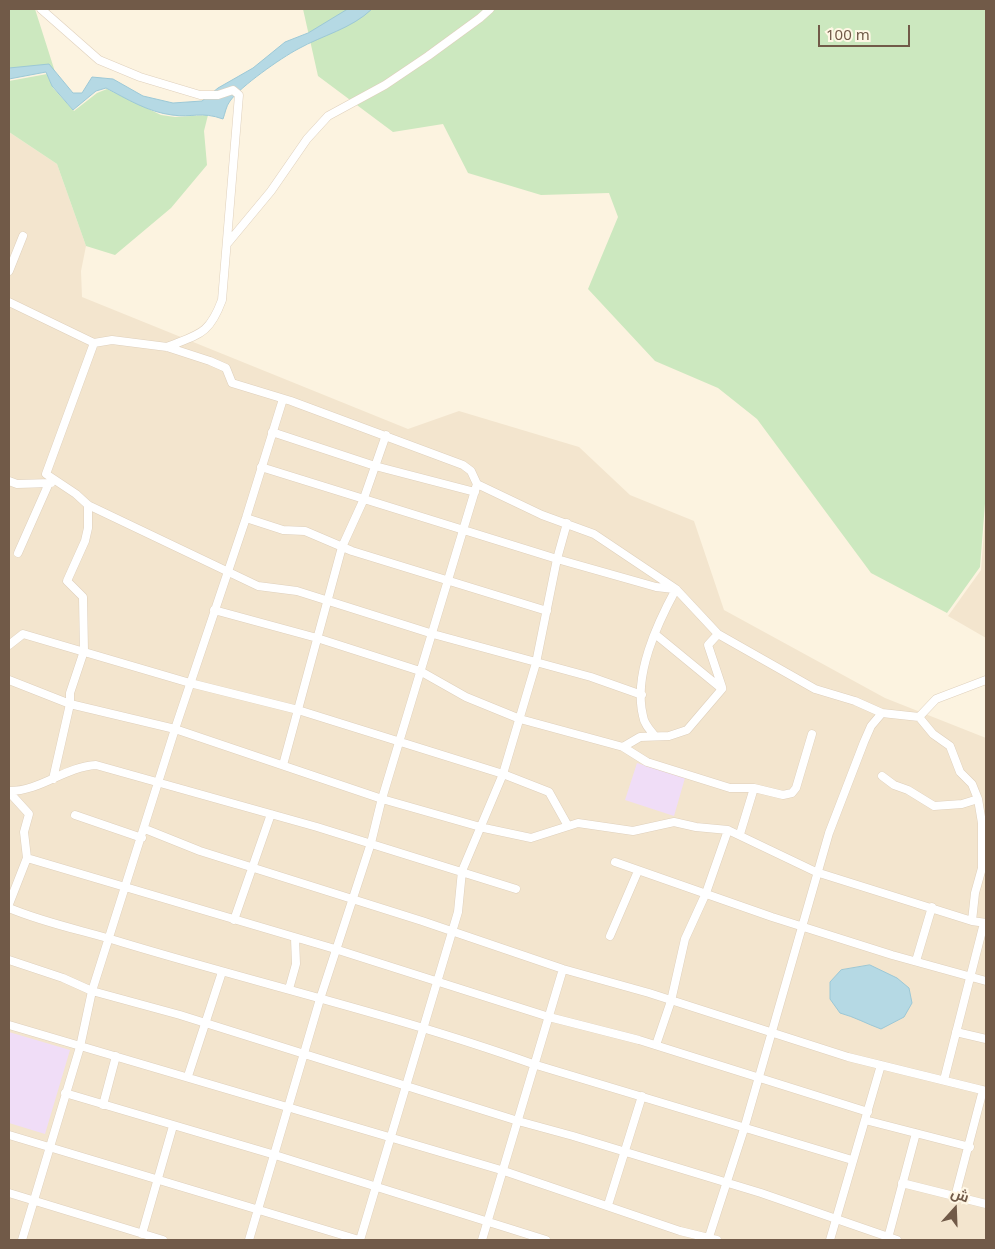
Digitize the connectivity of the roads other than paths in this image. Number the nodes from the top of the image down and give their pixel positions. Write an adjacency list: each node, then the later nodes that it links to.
1 (41, 9): 4 (street)
2 (490, 9): 4 (street)
3 (23, 236): 5 (street)
4 (226, 244): 8 (street)
5 (9, 271)
6 (9, 302): 7 (street)
7 (94, 343): 8 (street); 16 (street)
8 (167, 347): 9 (street)
9 (283, 399): 10 (street); 11 (street)
10 (272, 432): 12 (street); 13 (street)
11 (386, 435): 12 (street); 17 (street)
12 (375, 466): 18 (street); 19 (street)
13 (261, 467): 19 (street); 21 (street)
14 (9, 481): 15 (street)
15 (49, 483): 16 (street); 25 (street)
16 (59, 483): 20 (street)
17 (477, 484): 18 (street); 22 (street)
18 (475, 492): 23 (street)
19 (363, 500): 23 (street); 24 (street)
20 (88, 505): 27 (street); 38 (street)
21 (246, 518): 24 (street); 27 (street)
22 (568, 523): 26 (street); 29 (street)
23 (464, 530): 26 (street); 28 (street)
24 (342, 547): 28 (street); 30 (street)
25 (18, 553)
26 (557, 559): 29 (street); 32 (street)
27 (227, 573): 30 (street); 31 (street)
28 (449, 580): 32 (street); 33 (street)
29 (676, 589): 34 (street); 35 (street)
30 (326, 600): 33 (street); 36 (street)
31 (214, 610): 36 (street); 43 (street)
32 (547, 611): 39 (street)
33 (433, 634): 39 (street); 40 (street)
34 (655, 634): 44 (street); 45 (street)
35 (718, 634): 44 (street); 48 (street)
36 (317, 638): 40 (street); 47 (street)
37 (9, 645): 38 (street)
38 (84, 651): 43 (street); 46 (street)
39 (536, 662): 45 (street); 50 (street)
40 (420, 671): 50 (street); 54 (street)
41 (9, 680): 46 (street)
42 (986, 680): 49 (street)
43 (190, 683): 47 (street); 51 (street)
44 (722, 689): 53 (street)
45 (642, 696): 53 (street)
46 (70, 704): 51 (street); 59 (street)
47 (298, 710): 54 (street); 56 (street)
48 (882, 713): 49 (street); 80 (street)
49 (919, 717): 64 (street)
50 (520, 719): 55 (street); 57 (street)
51 (175, 729): 56 (street); 60 (street)
52 (812, 734): 61 (street)
53 (655, 736): 55 (street)
54 (400, 744): 57 (street); 63 (street)
55 (623, 747): 61 (street)
56 (282, 765): 63 (street)
57 (503, 774): 67 (street); 68 (street)
58 (882, 776): 64 (street)
59 (53, 778): 60 (street); 62 (street)
60 (159, 782): 65 (street); 69 (street)
61 (754, 788): 71 (street)
62 (9, 792): 74 (street)
63 (382, 799): 67 (street); 73 (street)
64 (978, 799): 77 (street)
65 (271, 814): 73 (street); 76 (street)
66 (75, 815): 72 (street)
67 (479, 826): 68 (street); 78 (street)
68 (568, 826): 70 (street)
69 (145, 829): 72 (street); 76 (street)
70 (728, 830): 71 (street); 83 (street)
71 (740, 834): 80 (street)
72 (142, 838): 81 (street)
73 (371, 843): 78 (street); 84 (street)
74 (27, 858): 81 (street); 85 (street)
75 (616, 862): 79 (street)
76 (253, 867): 84 (street); 88 (street)
77 (984, 868): 89 (street)
78 (462, 871): 82 (street); 92 (street)
79 (638, 871): 83 (street); 93 (street)
80 (816, 872): 87 (street); 91 (street)
81 (126, 887): 88 (street); 94 (street)
82 (516, 889)
83 (706, 892): 91 (street); 107 (street)
84 (353, 898): 92 (street); 96 (street)
85 (9, 904)
86 (9, 908): 94 (street)
87 (932, 908): 89 (street); 98 (street)
88 (234, 920): 95 (street)
89 (972, 921): 90 (street)
90 (985, 923): 101 (street)
91 (802, 927): 98 (street); 113 (street)
92 (452, 930): 99 (street); 103 (street)
93 (610, 936)
94 (110, 938): 100 (street); 105 (street)
95 (295, 938): 96 (street); 104 (street)
96 (335, 949): 103 (street); 106 (street)
97 (9, 960): 105 (street)
98 (916, 961): 101 (street)
99 (563, 969): 107 (street); 108 (street)
100 (222, 972): 104 (street); 109 (street)
101 (969, 976): 102 (street); 112 (street)
102 (986, 980)
103 (437, 983): 108 (street); 111 (street)
104 (290, 989): 106 (street)
105 (92, 991): 109 (street); 116 (street)
106 (320, 999): 111 (street); 117 (street)
107 (671, 1001): 113 (street); 115 (street)
108 (549, 1017): 115 (street); 119 (street)
109 (206, 1023): 117 (street); 121 (street)
110 (9, 1025): 116 (street)
111 (422, 1029): 119 (street); 124 (street)
112 (956, 1032): 114 (street); 123 (street)
113 (771, 1033): 120 (street); 122 (street)
114 (986, 1039)
115 (656, 1045): 122 (street)
116 (80, 1046): 118 (street); 126 (street)
117 (304, 1055): 124 (street); 129 (street)
118 (116, 1056): 121 (street); 128 (street)
119 (533, 1064): 127 (street); 131 (street)
120 (881, 1065): 123 (street); 130 (street)
121 (188, 1076): 129 (street)
122 (757, 1079): 130 (street); 133 (street)
123 (944, 1080): 125 (street)
124 (406, 1086): 131 (street); 136 (street)
125 (985, 1091): 137 (street)
126 (66, 1093): 128 (street); 138 (street)
127 (642, 1096): 133 (street); 139 (street)
128 (103, 1105): 132 (street)
129 (288, 1108): 136 (street); 140 (street)
130 (867, 1116): 134 (street); 141 (street)
131 (518, 1121): 139 (street); 142 (street)
132 (174, 1126): 140 (street); 143 (street)
133 (744, 1128): 141 (street); 144 (street)
134 (916, 1133): 137 (street); 145 (street)
135 (9, 1135): 138 (street)
136 (390, 1139): 142 (street); 146 (street)
137 (970, 1147): 148 (street)
138 (50, 1148): 143 (street); 149 (street)
139 (626, 1152): 144 (street); 151 (street)
140 (275, 1155): 146 (street); 152 (street)
141 (852, 1160): 153 (street)
142 (501, 1170): 151 (street); 154 (street)
143 (158, 1182): 152 (street); 155 (street)
144 (726, 1183): 153 (street); 163 (street)
145 (902, 1183): 148 (street); 156 (street)
146 (375, 1186): 154 (street); 160 (street)
147 (9, 1193): 149 (street)
148 (955, 1197): 150 (street)
149 (34, 1200): 155 (street); 157 (street)
150 (986, 1204)
151 (608, 1205): 163 (street)
152 (258, 1209): 159 (street); 160 (street)
153 (835, 1220): 156 (street); 164 (street)
154 (486, 1221): 161 (street); 162 (street)
155 (142, 1234): 158 (street)
156 (888, 1238): 165 (street)
157 (22, 1240)
158 (163, 1240)
159 (250, 1240)
160 (360, 1240)
161 (482, 1240)
162 (546, 1240)
163 (711, 1240)
164 (830, 1240)
165 (898, 1240)

